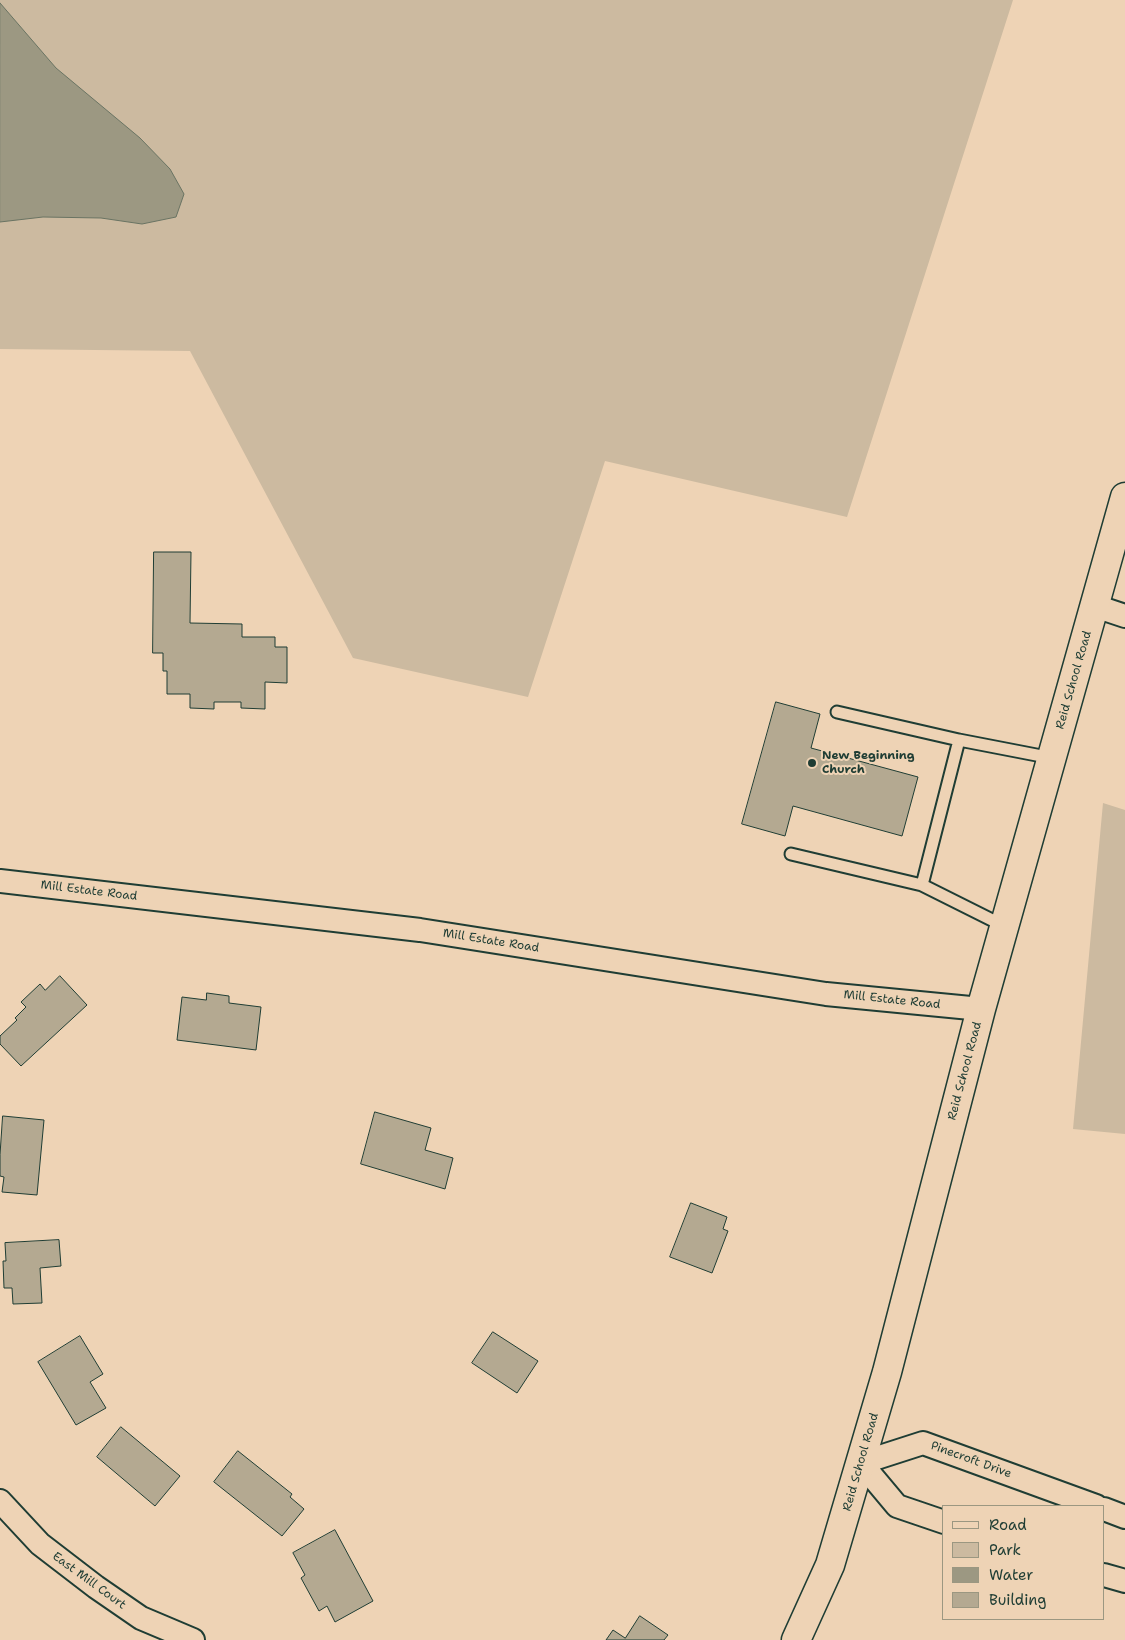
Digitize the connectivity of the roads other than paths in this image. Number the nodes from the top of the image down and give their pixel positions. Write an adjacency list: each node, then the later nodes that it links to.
1 (1125, 497): 2 (street, Reid School Road)
2 (1095, 606): 3 (street); 6 (street, Reid School Road)
3 (1125, 616)
4 (837, 712): 5 (lane)
5 (959, 740): 6 (lane); 9 (lane)
6 (1052, 758): 10 (street, Reid School Road)
7 (791, 854): 9 (lane)
8 (0, 881): 11 (street, Mill Estate Road)
9 (922, 885): 10 (lane)
10 (1005, 926): 11 (street, Reid School Road)
11 (981, 1009): 12 (street, Reid School Road)
12 (861, 1463): 14 (street, Pinecroft Drive); 17 (street); 21 (street, Reid School Road)
13 (0, 1502): 20 (street, East Mill Court)
14 (1093, 1505)
15 (1105, 1509): 16 (street)
16 (1125, 1518)
17 (942, 1521)
18 (1105, 1575): 19 (street)
19 (1125, 1581)
20 (193, 1640)
21 (796, 1640)

